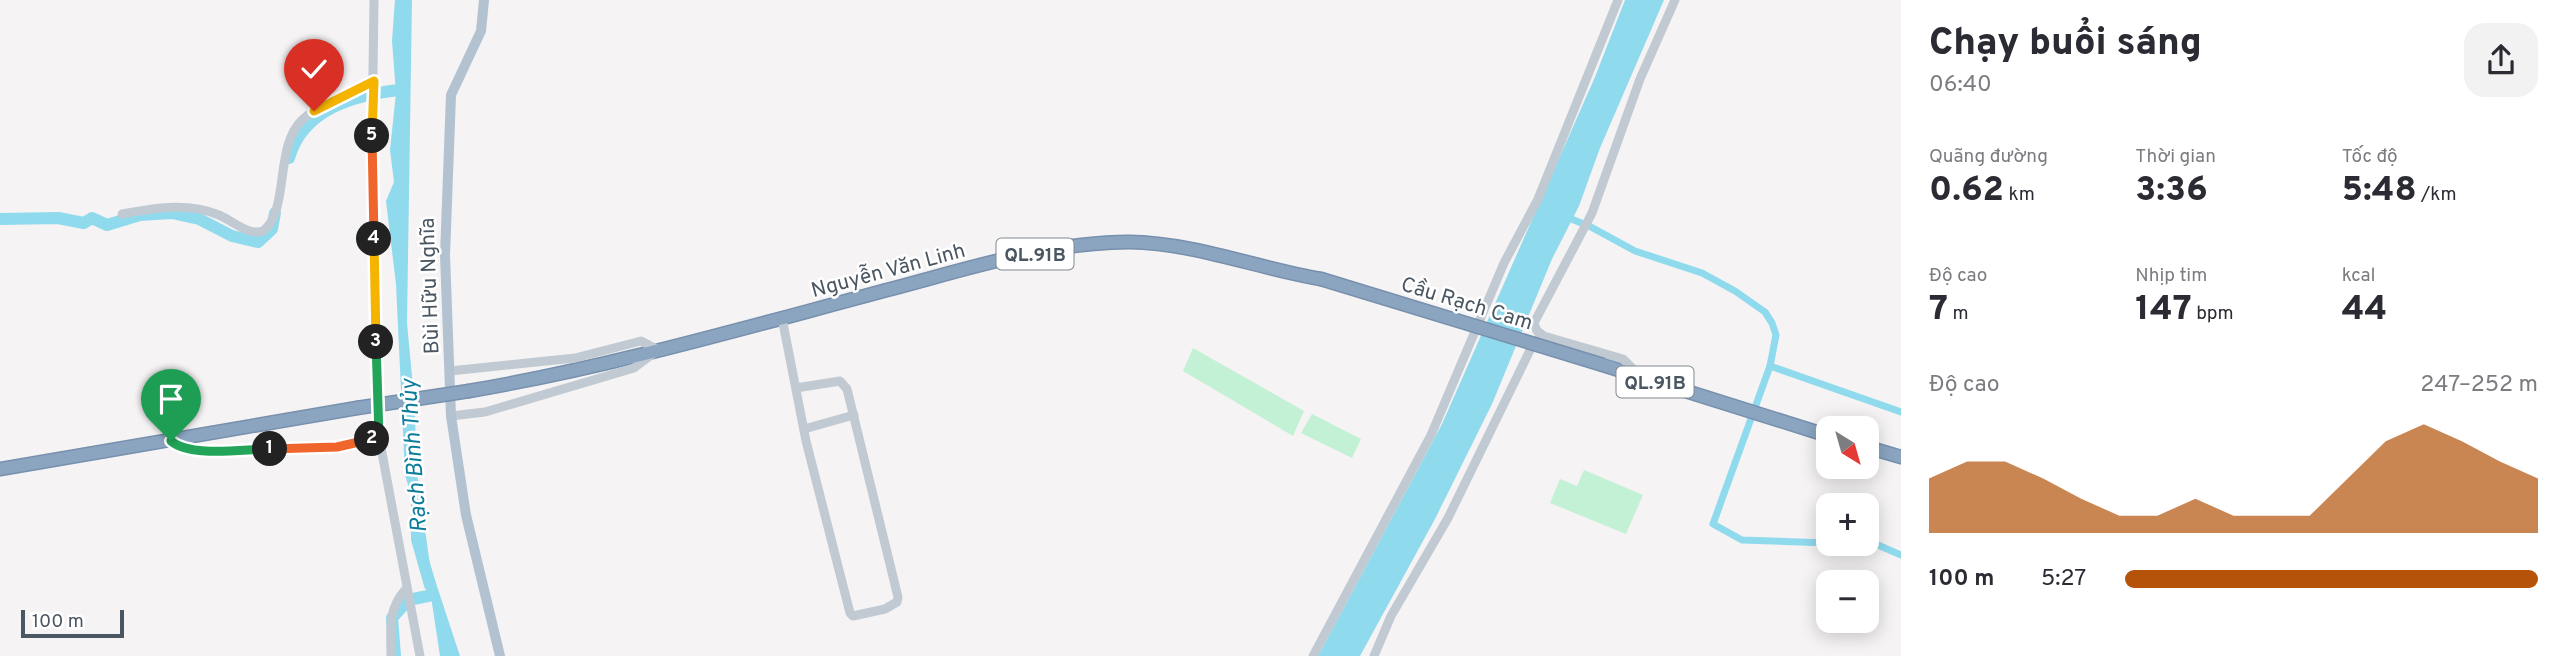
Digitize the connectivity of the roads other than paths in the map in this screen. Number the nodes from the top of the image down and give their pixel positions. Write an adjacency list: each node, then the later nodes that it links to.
1 (374, 0): 5 (street)
2 (484, 0): 11 (main road, Bùi Hữu Nghĩa)
3 (1618, 0): 27 (street)
4 (1675, 0): 9 (street)
5 (374, 83): 6 (street); 18 (street)
6 (122, 214)
7 (1321, 279): 8 (highway, Nguyễn Văn Linh / QL.91B); 12 (highway, Cầu Rạch Cam / QL.91B, bridge)
8 (782, 318): 10 (highway, Nguyễn Văn Linh / QL.91B); 13 (street)
9 (1541, 334): 12 (street); 28 (street)
10 (658, 350): 11 (street); 15 (street); 19 (highway, Nguyễn Văn Linh / QL.91B, bridge)
11 (450, 371): 15 (main road, Bùi Hữu Nghĩa)
12 (1642, 378): 17 (highway, QL.91B)
13 (796, 388): 14 (street); 16 (street)
14 (855, 415): 16 (street); 16 (street)
15 (451, 416): 26 (main road, Bùi Hữu Nghĩa)
16 (804, 429)
17 (1816, 432)
18 (379, 437): 19 (street); 23 (street)
19 (171, 441): 22 (highway, QL.91B)
20 (1880, 451): 21 (highway)
21 (1899, 457)
22 (0, 469)
23 (407, 598): 24 (street); 25 (street)
24 (391, 656)
25 (420, 656)
26 (500, 656)
27 (1313, 656)
28 (1374, 656)

